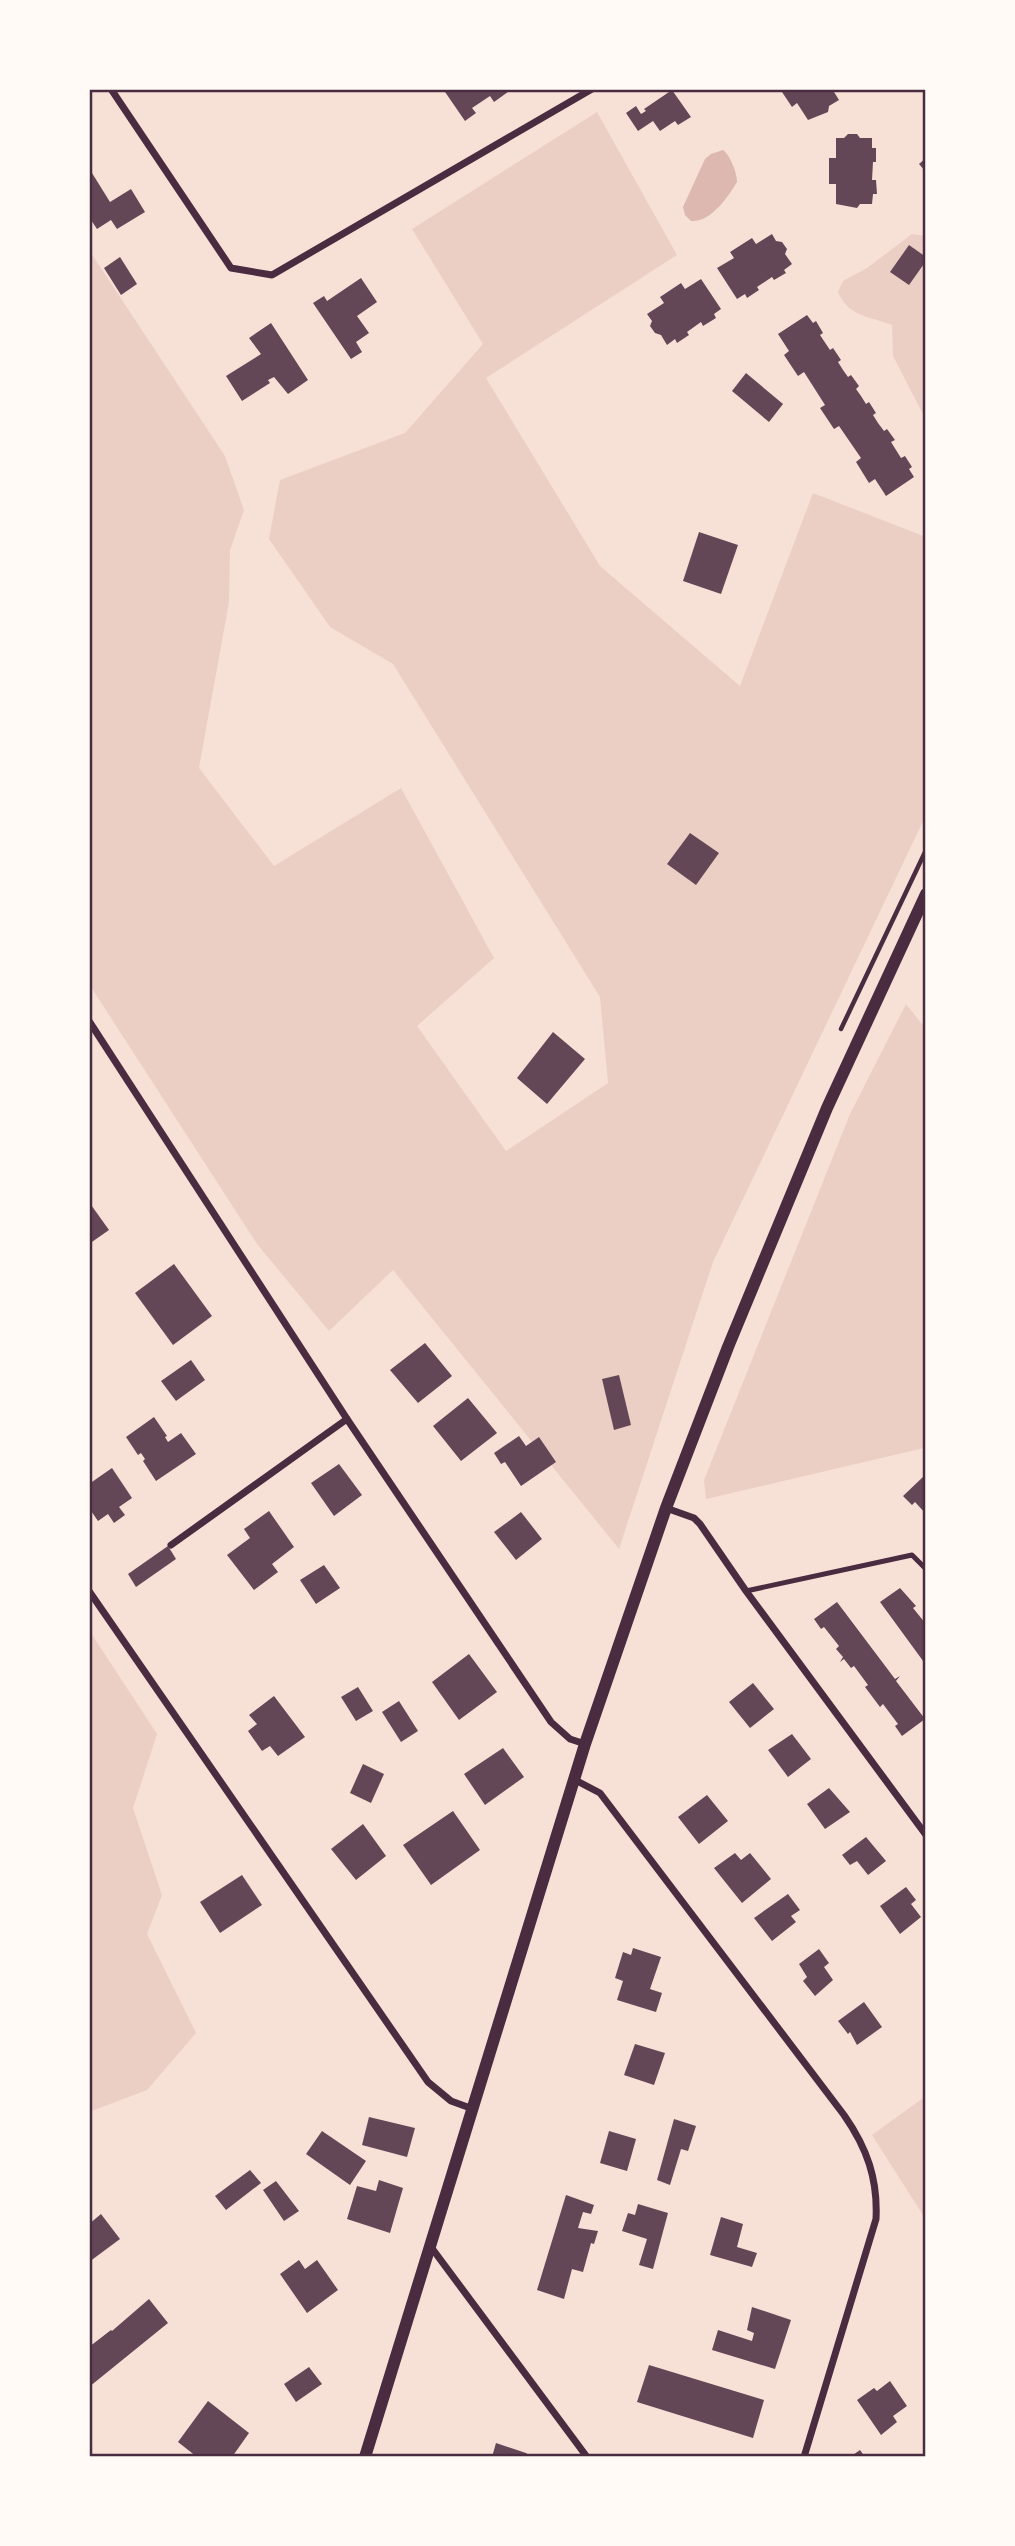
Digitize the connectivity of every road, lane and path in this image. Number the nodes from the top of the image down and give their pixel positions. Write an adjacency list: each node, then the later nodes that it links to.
1 (111, 89): 2 (street)
2 (592, 89)
3 (926, 894): 6 (street)
4 (89, 1021): 5 (street)
5 (347, 1419): 7 (street); 11 (street)
6 (666, 1508): 10 (street); 11 (street)
7 (172, 1545)
8 (926, 1569): 10 (lane)
9 (89, 1591): 14 (street)
10 (746, 1591): 13 (street)
11 (585, 1744): 12 (street)
12 (575, 1780): 14 (street); 18 (street)
13 (926, 1835)
14 (473, 2110): 15 (street)
15 (431, 2247): 16 (street); 17 (street)
16 (365, 2457)
17 (587, 2457)
18 (804, 2457)

